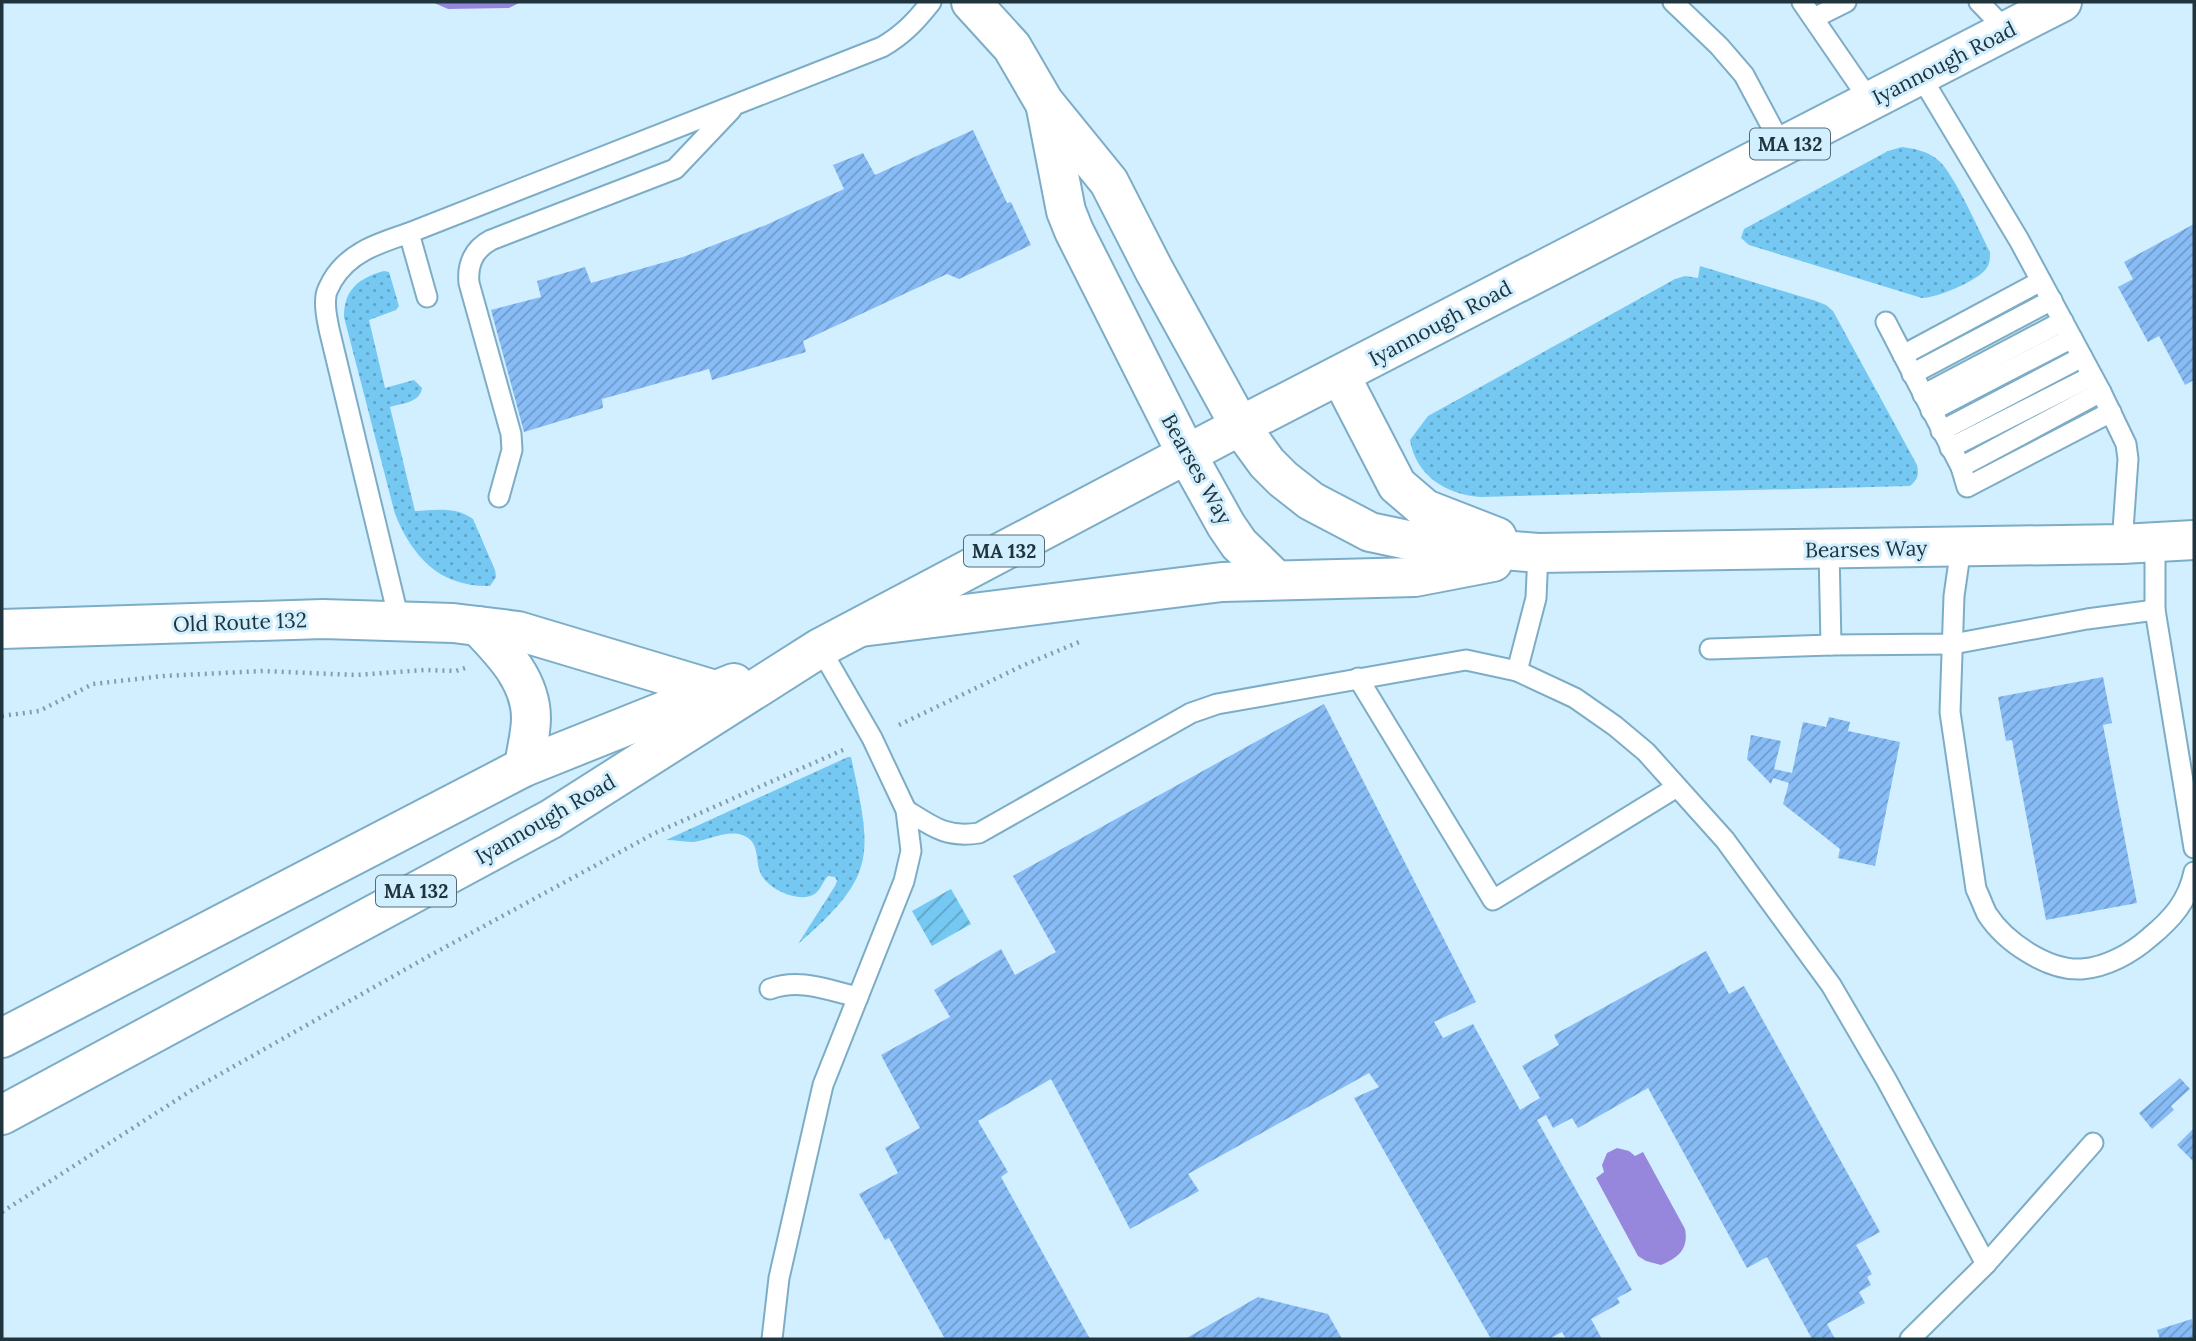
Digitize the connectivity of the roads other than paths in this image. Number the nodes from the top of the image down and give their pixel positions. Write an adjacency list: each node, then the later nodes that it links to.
1 (931, 2): 13 (lane)
2 (971, 2): 12 (main road, Bearses Way)
3 (1672, 2): 14 (lane)
4 (1802, 2): 8 (lane)
5 (1846, 2): 8 (lane)
6 (1979, 2): 9 (lane)
7 (2063, 2): 9 (main road, Iyannough Road / MA 132)
8 (1814, 18): 11 (lane)
9 (2007, 31): 10 (main road, Iyannough Road / MA 132)
10 (1920, 75): 11 (main road, Iyannough Road / MA 132); 16 (lane)
11 (1870, 101): 14 (main road, Iyannough Road / MA 132)
12 (1044, 102): 28 (main road, Bearses Way); 30 (main road, Bearses Way)
13 (737, 104): 15 (lane); 32 (lane)
14 (1783, 148): 24 (main road, Iyannough Road / MA 132)
15 (409, 233): 17 (lane); 40 (lane)
16 (2041, 281): 18 (lane); 21 (lane)
17 (427, 297)
18 (2052, 300): 20 (lane); 23 (lane)
19 (1886, 322): 21 (lane)
20 (2067, 329): 22 (lane); 26 (lane)
21 (1903, 355): 23 (lane)
22 (2082, 357): 25 (lane); 29 (lane)
23 (1912, 374): 26 (lane)
24 (1340, 375): 28 (main road, Iyannough Road / MA 132); 37 (main road)
25 (2097, 384): 27 (lane); 29 (lane); 31 (lane)
26 (1927, 403): 29 (lane)
27 (2111, 412): 31 (lane); 34 (lane)
28 (1240, 426): 30 (main road, Iyannough Road / MA 132); 37 (main road, Bearses Way)
29 (1945, 439): 31 (lane)
30 (1187, 455): 38 (main road, Bearses Way); 42 (main road, Iyannough Road / MA 132)
31 (1961, 467)
32 (499, 497)
33 (2194, 540): 34 (main road, Bearses Way)
34 (2139, 543): 35 (main road, Bearses Way); 39 (lane)
35 (1961, 547): 36 (main road, Bearses Way); 44 (lane)
36 (1829, 550): 37 (main road, Bearses Way); 45 (lane)
37 (1538, 553): 38 (main road, Bearses Way); 48 (lane)
38 (1275, 579): 42 (main road)
39 (2155, 610): 44 (lane); 54 (lane)
40 (399, 620): 41 (main road, Old Route 132); 43 (main road, Old Route 132)
41 (478, 626): 50 (main road, Old Route 132); 51 (main road)
42 (859, 628): 46 (main road, Iyannough Road / MA 132)
43 (2, 629)
44 (1953, 644): 45 (lane); 55 (lane)
45 (1830, 645): 47 (lane)
46 (820, 648): 50 (main road, Iyannough Road / MA 132); 53 (lane); 59 (main road, Iyannough Road / MA 132)
47 (1710, 649)
48 (1517, 671): 49 (lane); 52 (lane)
49 (1358, 678): 52 (lane); 53 (lane)
50 (715, 690): 51 (main road, Iyannough Road / MA 132)
51 (524, 767): 58 (main road, Iyannough Road / MA 132)
52 (1677, 787): 61 (lane)
53 (906, 810): 57 (lane)
54 (2194, 848)
55 (2194, 872)
56 (770, 989): 57 (lane)
57 (858, 997): 62 (lane)
58 (2, 1038)
59 (2, 1115)
60 (2093, 1143): 61 (lane)
61 (1986, 1264): 63 (lane)
62 (772, 1339)
63 (1910, 1339)

